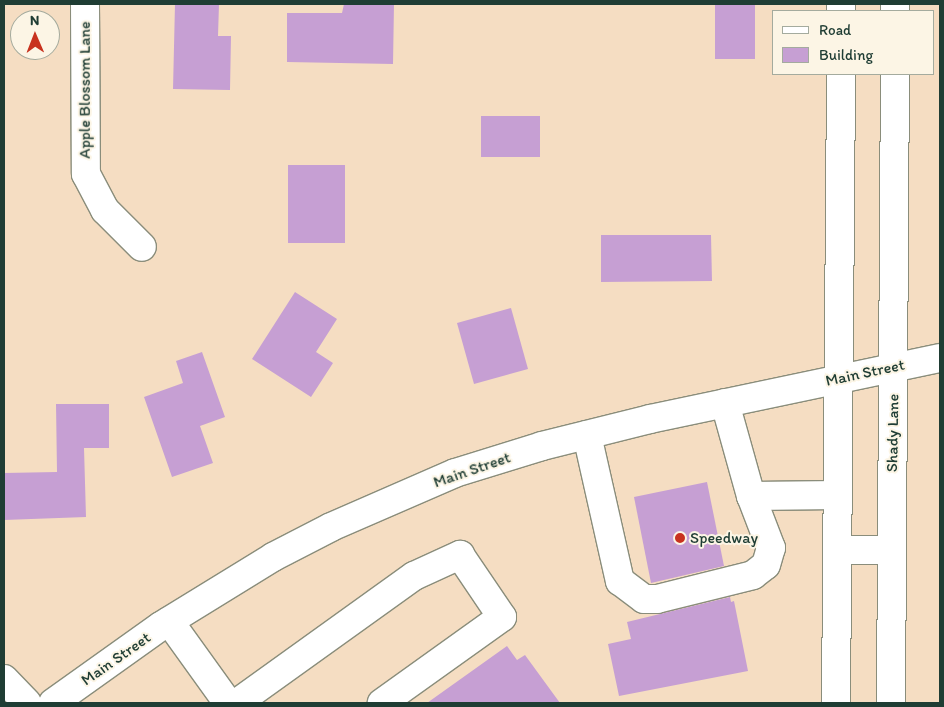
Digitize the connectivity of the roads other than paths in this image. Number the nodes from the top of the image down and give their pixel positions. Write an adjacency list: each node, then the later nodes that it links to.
1 (85, 4): 4 (street, Apple Blossom Lane)
2 (841, 75): 7 (street)
3 (895, 75): 6 (street, Shady Lane)
4 (142, 247)
5 (940, 358): 6 (street, Main Street)
6 (895, 367): 7 (street, Main Street); 13 (street, Shady Lane)
7 (838, 379): 8 (street, Main Street); 10 (street)
8 (726, 403): 9 (street, Main Street); 11 (street)
9 (587, 435): 11 (street); 14 (street, Main Street)
10 (838, 495): 11 (street); 12 (street)
11 (751, 496)
12 (837, 550): 13 (street); 21 (street)
13 (892, 550): 22 (street, Shady Lane)
14 (169, 621): 17 (street, Main Street); 18 (street)
15 (4, 678): 16 (street)
16 (26, 703)
17 (53, 703)
18 (228, 703)
19 (237, 703): 20 (street)
20 (382, 703)
21 (836, 703)
22 (891, 703)

